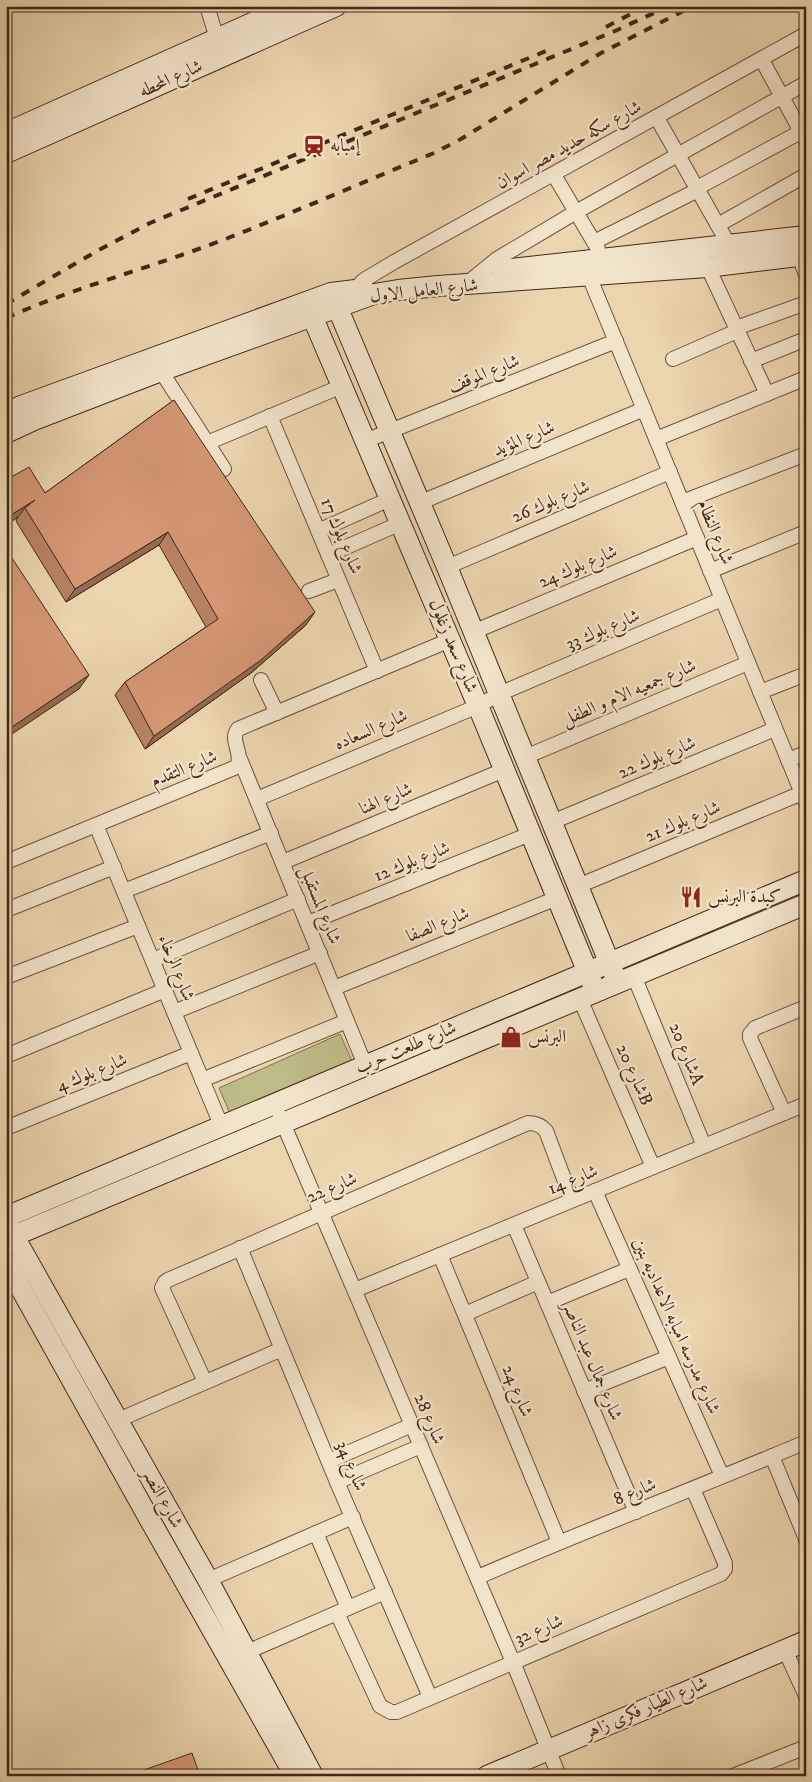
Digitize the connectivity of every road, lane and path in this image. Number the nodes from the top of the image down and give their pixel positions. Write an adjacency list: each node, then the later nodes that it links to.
1 (207, 6): 5 (street)
2 (336, 6): 3 (street, شارع المحطه)
3 (291, 12): 5 (street, شارع المحطه); 12 (street, شارع المحطه)
4 (806, 34): 6 (street, شارع سكه حديد مصر اسوان)
5 (217, 39): 10 (street, شارع المحطه)
6 (762, 60): 8 (street); 9 (street, شارع سكه حديد مصر اسوان)
7 (806, 83): 8 (street)
8 (782, 97): 11 (street); 13 (street)
9 (657, 118): 13 (street); 14 (street, شارع سكه حديد مصر اسوان)
10 (6, 133)
11 (804, 134): 16 (street)
12 (6, 153)
13 (678, 155): 16 (street); 17 (street)
14 (554, 175): 17 (street); 28 (street, شارع سكه حديد مصر اسوان)
15 (806, 175): 18 (street)
16 (698, 189): 18 (street); 20 (street)
17 (576, 212): 20 (street); 27 (street)
18 (718, 225): 21 (street)
19 (806, 236): 21 (street, شارع العامل الاول)
20 (594, 242): 24 (street)
21 (729, 245): 23 (street, شارع العامل الاول)
22 (802, 255): 23 (street, شارع العامل الاول); 25 (street)
23 (703, 258): 24 (street, شارع العامل الاول); 26 (street, شارع العامل الاول); 32 (street)
24 (604, 259): 27 (street, شارع العامل الاول)
25 (806, 275)
26 (589, 276): 27 (street, شارع العامل الاول); 34 (street, شارع النظام)
27 (472, 279): 28 (street, شارع العامل الاول); 29 (street, شارع العامل الاول)
28 (353, 291): 29 (street, شارع العامل الاول)
29 (335, 300): 31 (street, شارع العامل الاول); 44 (street, شارع سعد زغلول)
30 (806, 303): 32 (street)
31 (309, 309): 37 (street, شارع العامل الاول); 39 (street, شارع سعد زغلول); 42 (street, شارع العامل الاول)
32 (736, 330): 35 (street); 36 (street)
33 (806, 339): 36 (street)
34 (616, 341): 41 (street, شارع النظام); 44 (street, شارع الموقف)
35 (673, 359)
36 (751, 362): 40 (street)
37 (161, 371): 45 (street, شارع العامل الاول); 48 (street)
38 (806, 378): 40 (street)
39 (342, 386): 43 (street); 47 (street, شارع سعد زغلول)
40 (767, 394): 46 (street)
41 (644, 409): 46 (street, شارع النظام); 54 (street, شارع المؤيد)
42 (6, 413)
43 (270, 416): 48 (street); 56 (street, شارع بلوك 17)
44 (389, 431): 47 (street, شارع الموقف); 54 (street, شارع سعد زغلول)
45 (6, 433)
46 (656, 439): 51 (street, شارع النظام)
47 (365, 441): 52 (street, شارع سعد زغلول)
48 (207, 443): 50 (street)
49 (806, 454): 53 (street)
50 (224, 469)
51 (670, 472): 53 (street, شارع النظام); 60 (street, شارع بلوك 26)
52 (390, 499): 55 (street, شارع سعد زغلول); 56 (street)
53 (682, 502): 58 (street, شارع النظام)
54 (418, 503): 60 (street, شارع سعد زغلول)
55 (401, 523): 59 (street); 66 (street, شارع سعد زغلول)
56 (318, 531): 59 (street, شارع بلوك 17)
57 (806, 532): 61 (street)
58 (697, 538): 61 (street, شارع النظام); 65 (street, شارع بلوك 24)
59 (328, 555): 62 (street, شارع بلوك 17)
60 (447, 567): 65 (street, شارع سعد زغلول)
61 (710, 571): 64 (street, شارع النظام)
62 (338, 580): 63 (street); 68 (street, شارع بلوك 17)
63 (308, 591)
64 (722, 599): 67 (street, شارع النظام); 72 (street, شارع بلوك 33)
65 (473, 632): 72 (street, شارع سعد زغلول)
66 (450, 640): 68 (street, شارع التقدم); 73 (street, شارع سعد زغلول)
67 (748, 663): 71 (street, شارع النظام); 77 (street, شارع جمعيه الام و الطفل)
68 (377, 671): 74 (street, شارع التقدم)
69 (806, 674): 71 (street)
70 (261, 680): 74 (street)
71 (760, 692): 75 (street, شارع النظام)
72 (499, 694): 73 (street, شارع السعاده); 77 (street, شارع سعد زغلول)
73 (478, 706): 80 (street, شارع سعد زغلول); 82 (street, شارع السعاده)
74 (277, 713): 78 (street, شارع التقدم)
75 (775, 729): 79 (street, شارع النظام); 83 (street, شارع بلوك 22)
76 (806, 753): 79 (street)
77 (525, 757): 83 (street, شارع سعد زغلول)
78 (240, 758): 82 (street, شارع المستقبل); 84 (street, شارع التقدم)
79 (788, 760): 81 (street, شارع النظام)
80 (504, 770): 86 (street, شارع سعد زغلول); 88 (street, شارع الهنا)
81 (804, 798): 91 (street, شارع بلوك 21)
82 (257, 799): 85 (street, شارع المستقبل)
83 (552, 822): 91 (street, شارع سعد زغلول)
84 (96, 825): 87 (street, شارع التقدم); 89 (street, شارع الرخاء)
85 (271, 833): 88 (street, شارع المستقبل); 92 (street)
86 (530, 834): 93 (street, شارع سعد زغلول); 97 (street, شارع بلوك 12)
87 (6, 862)
88 (283, 862): 94 (street, شارع المستقبل)
89 (114, 868): 92 (street, شارع الرخاء); 96 (street)
90 (806, 880): 101 (street, شارع طلعت حرب)
91 (578, 886): 101 (street, شارع سعد زغلول)
92 (124, 891): 98 (street, شارع الرخاء)
93 (557, 898): 102 (street, شارع سعد زغلول); 105 (street, شارع الصفا)
94 (298, 899): 97 (street, شارع المستقبل); 100 (street)
95 (806, 904): 104 (street, شارع طلعت حرب)
96 (6, 910)
97 (308, 924): 99 (street, شارع المستقبل)
98 (138, 926): 100 (street, شارع الرخاء); 103 (street)
99 (320, 954): 105 (street, شارع المستقبل); 109 (street)
100 (153, 960): 106 (street, شارع الرخاء)
101 (610, 963): 102 (street, شارع طلعت حرب); 104 (street, شارع سعد زغلول)
102 (587, 972): 107 (street, شارع سعد زغلول); 113 (street, شارع طلعت حرب)
103 (6, 978)
104 (626, 979): 107 (street, شارع طلعت حرب); 121 (street, شارع 20A)
105 (334, 988): 110 (street, شارع المستقبل)
106 (165, 990): 109 (street, شارع الرخاء); 112 (street)
107 (588, 995): 118 (street, شارع طلعت حرب); 122 (street, شارع 20B)
108 (806, 1007): 117 (street)
109 (174, 1012): 111 (street, شارع الرخاء)
110 (347, 1021): 113 (street, شارع المستقبل); 114 (street)
111 (191, 1053): 114 (street, شارع الرخاء); 120 (street, شارع بلوك 4)
112 (6, 1056)
113 (365, 1065): 115 (street, شارع طلعت حرب)
114 (202, 1080): 119 (street, شارع الرخاء)
115 (274, 1104): 118 (street, شارع 28); 119 (street, شارع طلعت حرب)
116 (806, 1104): 117 (street, شارع 14)
117 (784, 1113): 121 (street, شارع 14)
118 (283, 1124): 125 (street, شارع 28); 128 (street, شارع طلعت حرب)
119 (221, 1125): 126 (street, شارع طلعت حرب)
120 (6, 1128)
121 (704, 1146): 122 (street, شارع 14)
122 (653, 1167): 123 (street, شارع 14)
123 (595, 1191): 124 (street, شارع 14); 132 (street, شارع مدرسه امبابه الاعداديه بنين)
124 (572, 1200): 125 (street, شارع 22); 127 (street, شارع 14)
125 (322, 1213): 129 (street, شارع 22); 134 (street, شارع 28)
126 (6, 1217)
127 (514, 1225): 130 (street, شارع 14); 133 (street, شارع جمال عبد الناصر)
128 (9, 1233): 141 (street, شارع النصر)
129 (240, 1248): 137 (street, شارع 34); 139 (street, شارع 22)
130 (440, 1255): 134 (street, شارع 14); 136 (street, شارع 24)
131 (6, 1262): 153 (street, شارع النصر)
132 (629, 1269): 135 (street); 138 (street, شارع مدرسه امبابه الاعداديه بنين)
133 (538, 1282): 135 (street, شارع جمال عبد الناصر); 136 (street)
134 (355, 1290): 142 (street, شارع 28)
135 (547, 1303): 140 (street, شارع جمال عبد الناصر)
136 (465, 1314): 156 (street, شارع 24)
137 (282, 1348): 139 (street); 146 (street, شارع 34)
138 (669, 1357): 140 (street); 147 (street, شارع مدرسه امبابه الاعداديه بنين)
139 (205, 1382): 141 (street)
140 (584, 1391): 151 (street, شارع جمال عبد الناصر)
141 (118, 1420): 150 (street, شارع النصر)
142 (412, 1425): 144 (street, شارع 28); 146 (street)
143 (806, 1442): 145 (street, شارع 8)
144 (420, 1446): 148 (street); 157 (street, شارع 28)
145 (772, 1456): 147 (street, شارع 8); 155 (street)
146 (329, 1461): 148 (street, شارع 34)
147 (722, 1476): 149 (street, شارع 8)
148 (337, 1482): 152 (street, شارع 34)
149 (693, 1489): 151 (street, شارع 8); 164 (street, شارع 32)
150 (170, 1512): 153 (street); 158 (street, شارع النصر)
151 (636, 1512): 156 (street, شارع 8)
152 (352, 1517): 154 (street); 159 (street, شارع 34)
153 (151, 1522): 170 (street, شارع النصر)
154 (316, 1533): 158 (street); 160 (street, شارع 32)
155 (806, 1540)
156 (559, 1542): 157 (street, شارع 8)
157 (478, 1577): 164 (street, شارع 28)
158 (208, 1580): 163 (street, شارع النصر)
159 (385, 1592): 160 (street); 166 (street, شارع 34)
160 (343, 1610): 163 (street); 166 (street, شارع 32)
161 (806, 1641): 162 (street, شارع الطيار فكرى زاهر)
162 (785, 1650): 165 (street); 168 (street, شارع الطيار فكرى زاهر)
163 (247, 1652): 171 (street, شارع النصر)
164 (513, 1662): 166 (street, شارع 32); 168 (street, شارع 28)
165 (806, 1696)
166 (430, 1697)
167 (806, 1747): 169 (street)
168 (548, 1749): 172 (street, شارع الطيار فكرى زاهر); 173 (street, شارع 28)
169 (742, 1774)
170 (295, 1776)
171 (313, 1776)
172 (487, 1776)
173 (559, 1776)

